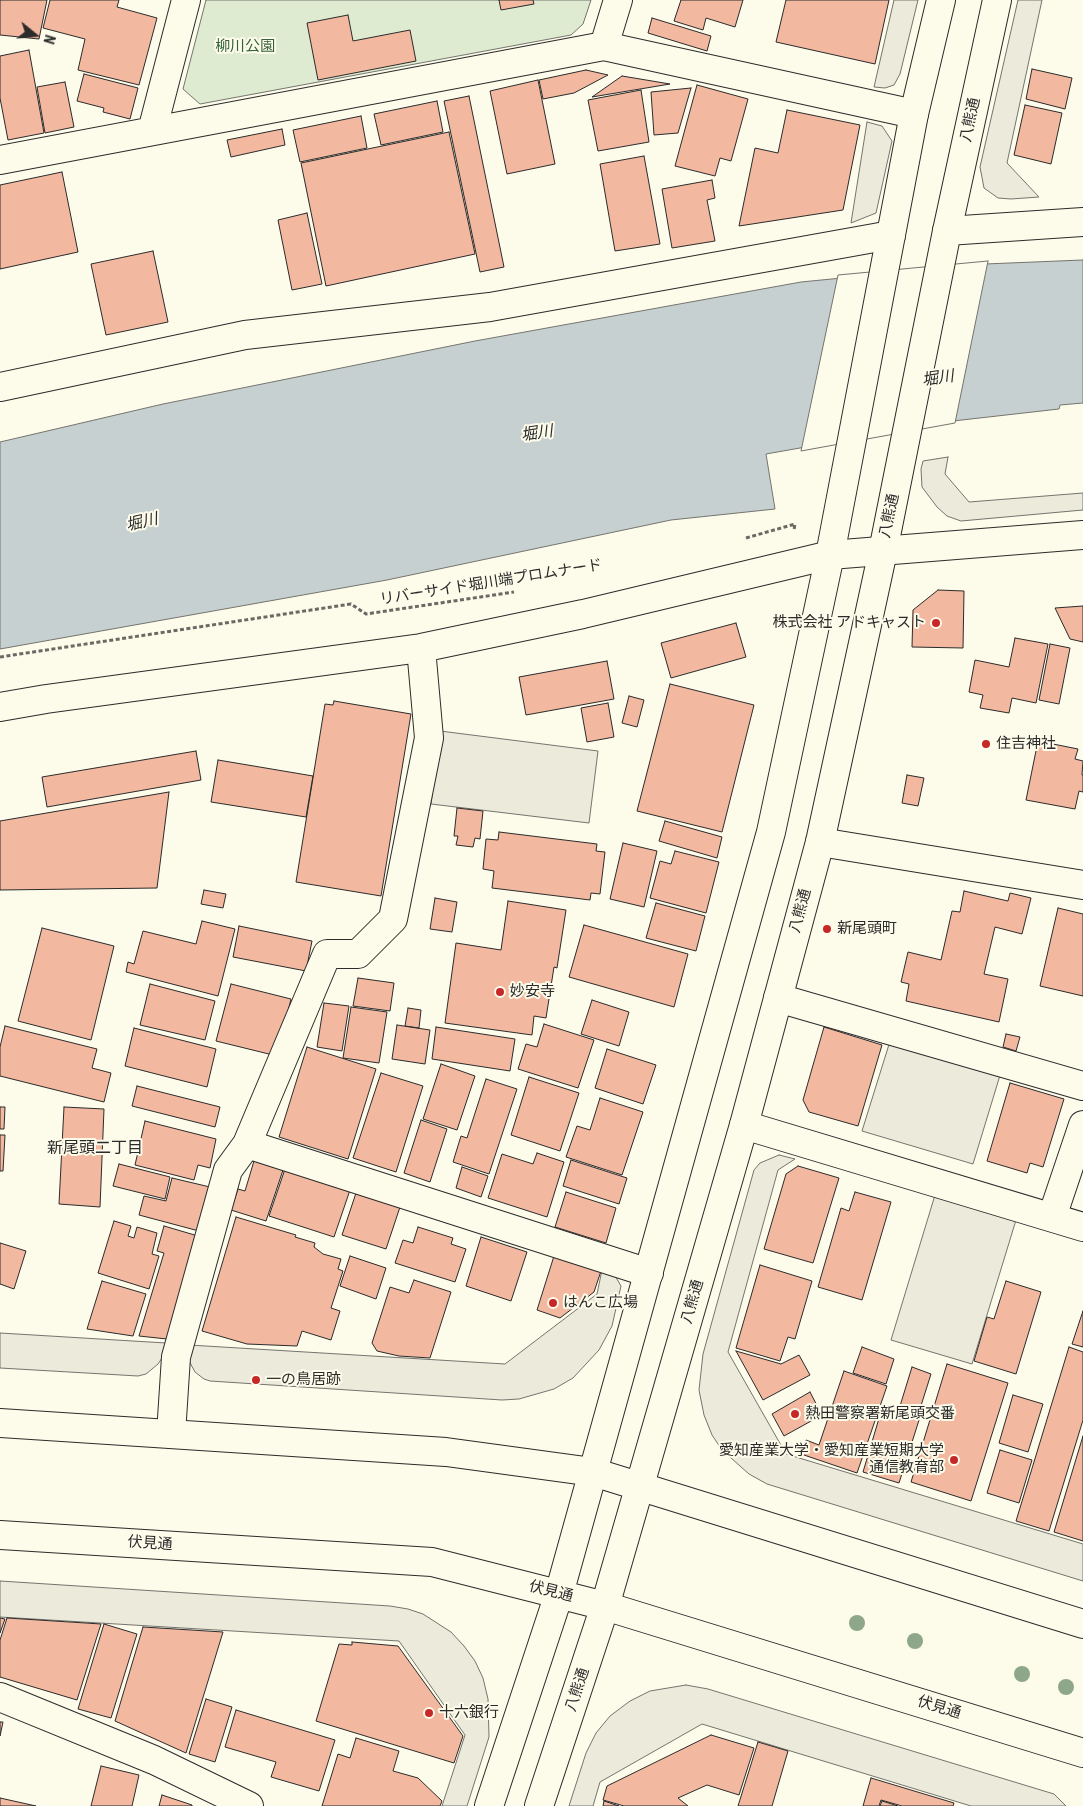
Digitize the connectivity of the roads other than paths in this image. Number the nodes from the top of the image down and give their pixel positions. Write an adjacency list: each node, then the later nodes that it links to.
1 (186, 0): 7 (main road)
2 (618, 0): 5 (main road)
3 (941, 0): 6 (main road)
4 (997, 0): 10 (main road, 八熊通)
5 (604, 46): 6 (main road); 7 (main road)
6 (914, 114): 11 (main road)
7 (152, 131): 8 (main road)
8 (0, 160)
9 (1083, 222): 10 (main road)
10 (945, 240): 14 (main road, 八熊通)
11 (889, 245): 12 (main road); 15 (main road)
12 (0, 387)
13 (1083, 535): 14 (main road)
14 (883, 551): 15 (main road); 18 (main road, 八熊通)
15 (830, 555): 16 (main road); 27 (main road)
16 (421, 648): 17 (main road); 24 (main road)
17 (0, 707)
18 (820, 842): 19 (main road); 20 (main road, 八熊通)
19 (1083, 885)
20 (778, 998): 21 (main road); 22 (main road, 八熊通)
21 (1083, 1086)
22 (744, 1125): 25 (main road); 31 (main road, 八熊通)
23 (1083, 1125): 25 (main road)
24 (247, 1144): 27 (main road); 29 (main road)
25 (1052, 1217): 26 (main road)
26 (1083, 1227)
27 (649, 1273): 30 (main road)
28 (0, 1423): 29 (main road)
29 (170, 1434): 30 (main road)
30 (593, 1472): 31 (main road); 33 (main road)
31 (640, 1486): 34 (main road, 八熊通); 35 (main road)
32 (0, 1535): 33 (main road, 伏見通)
33 (559, 1594): 34 (main road, 伏見通); 39 (main road)
34 (605, 1606): 37 (main road, 伏見通); 40 (main road, 八熊通)
35 (1083, 1624)
36 (0, 1697): 38 (main road)
37 (1083, 1752)
38 (248, 1806)
39 (489, 1806)
40 (539, 1806)

